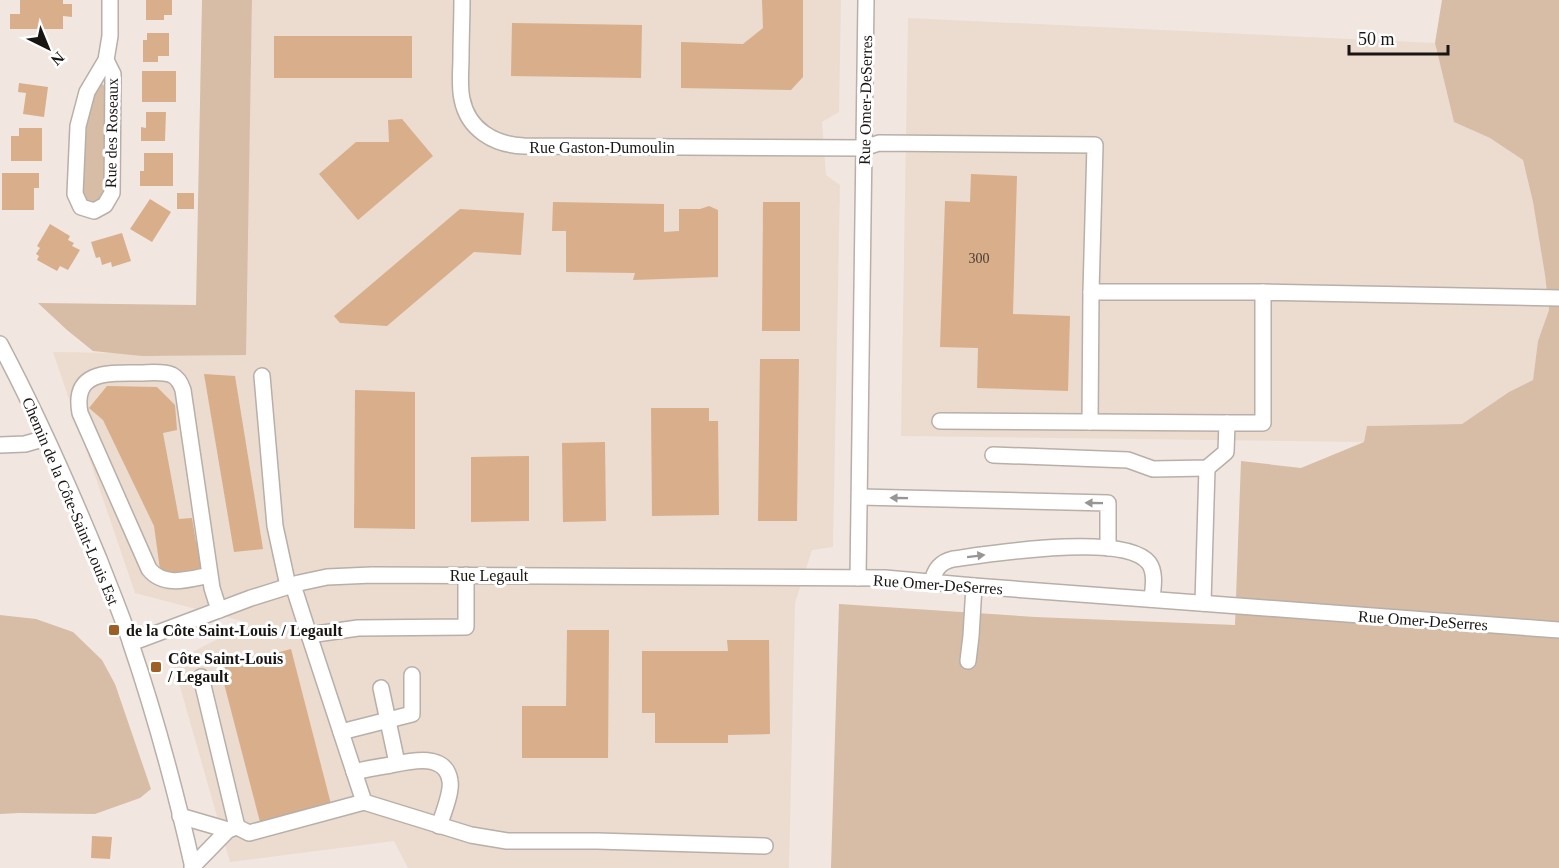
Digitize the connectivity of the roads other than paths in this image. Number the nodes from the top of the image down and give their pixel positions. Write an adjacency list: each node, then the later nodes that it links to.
1 (110, 0): 4 (street, Rue des Roseaux)
2 (462, 0): 5 (street, Rue Gaston-Dumoulin)
3 (866, 0): 5 (street, Rue Omer-DeSerres)
4 (106, 60): 4 (street, Rue des Roseaux)
5 (864, 148): 6 (street, Rue Gaston-Dumoulin); 18 (street, Rue Omer-DeSerres)
6 (1091, 292): 7 (street); 12 (street)
7 (1263, 292): 8 (street); 13 (street)
8 (1559, 298)
9 (0, 344): 14 (street, Chemin de la Côte-Saint-Louis Est)
10 (262, 376): 24 (street)
11 (940, 421): 12 (street)
12 (1090, 422): 13 (street)
13 (1227, 423): 17 (street)
14 (46, 438): 15 (street); 31 (street, Chemin de la Côte-Saint-Louis Est)
15 (0, 445)
16 (993, 455): 17 (street)
17 (1207, 468): 27 (street)
18 (860, 497): 19 (street, one-way to 18); 22 (street, Rue Omer-DeSerres)
19 (1108, 548): 23 (street, one-way to 19); 26 (street)
20 (466, 575): 22 (street, Rue Legault); 24 (street, Rue Legault); 30 (street)
21 (210, 576): 21 (street); 28 (street)
22 (858, 578): 23 (street, Rue Omer-DeSerres)
23 (932, 583): 25 (street, Rue Omer-DeSerres)
24 (291, 585): 28 (street, Rue Legault); 30 (street)
25 (974, 586): 26 (street, Rue Omer-DeSerres); 32 (street)
26 (1152, 599): 27 (street, Rue Omer-DeSerres)
27 (1203, 603): 29 (street, Rue Omer-DeSerres)
28 (219, 610): 31 (street, Rue Legault)
29 (1559, 630)
30 (309, 634): 37 (street)
31 (131, 642): 41 (street, Chemin de la Côte-Saint-Louis Est)
32 (968, 661)
33 (412, 675): 36 (street)
34 (201, 677): 43 (street)
35 (381, 688): 36 (street)
36 (388, 720): 37 (street); 38 (street)
37 (341, 732): 39 (street)
38 (397, 763): 39 (street); 42 (street)
39 (354, 772): 40 (street)
40 (364, 802): 42 (street); 43 (street)
41 (180, 816): 43 (street); 45 (street, Chemin de la Côte-Saint-Louis Est)
42 (439, 826): 44 (street)
43 (232, 829): 45 (street)
44 (765, 846)
45 (192, 867)

